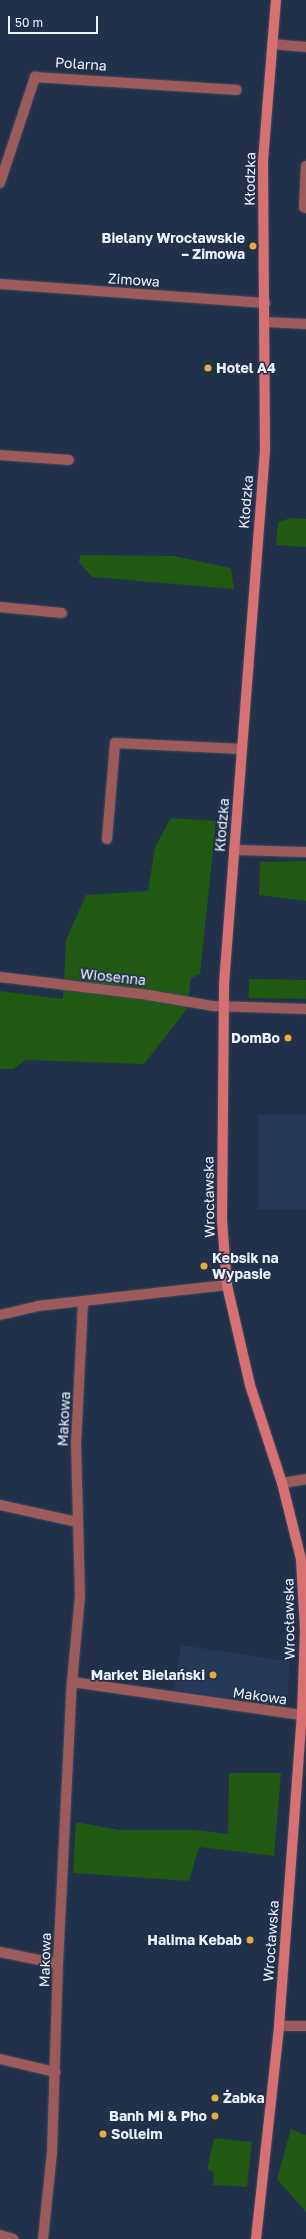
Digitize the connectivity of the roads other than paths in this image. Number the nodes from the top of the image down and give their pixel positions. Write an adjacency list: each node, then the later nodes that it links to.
1 (276, 0): 2 (main road, Kłodzka)
2 (272, 44): 3 (street); 9 (main road, Kłodzka)
3 (306, 47)
4 (237, 90): 6 (street, Polarna)
5 (306, 166): 7 (street)
6 (0, 183)
7 (306, 208)
8 (0, 284): 9 (street, Zimowa)
9 (265, 303): 10 (main road, Kłodzka)
10 (265, 322): 11 (street); 16 (main road, Kłodzka)
11 (306, 324)
12 (0, 455): 13 (street)
13 (69, 460)
14 (0, 607): 15 (street)
15 (62, 613)
16 (242, 749): 17 (street); 18 (main road, Kłodzka)
17 (107, 839)
18 (234, 850): 19 (street); 21 (main road, Kłodzka)
19 (306, 852)
20 (0, 977): 21 (street, Wiosenna)
21 (223, 1006): 22 (street, Wiosenna); 23 (main road, Wrocławska)
22 (306, 1009)
23 (227, 1285): 24 (street); 27 (main road, Wrocławska)
24 (83, 1301): 25 (street); 29 (street, Makowa)
25 (0, 1315)
26 (306, 1479): 27 (street)
27 (282, 1483): 31 (main road, Wrocławska)
28 (0, 1505): 29 (street)
29 (77, 1522): 30 (street, Makowa)
30 (72, 1682): 31 (street, Makowa); 33 (street, Makowa)
31 (302, 1715): 34 (main road, Wrocławska)
32 (0, 1952): 33 (street)
33 (58, 1964): 37 (street, Makowa)
34 (279, 2026): 35 (street); 41 (main road, Wrocławska)
35 (306, 2026)
36 (0, 2059): 37 (street)
37 (55, 2072): 40 (street, Makowa)
38 (0, 2235): 39 (street)
39 (14, 2239)
40 (43, 2239)
41 (256, 2239)

